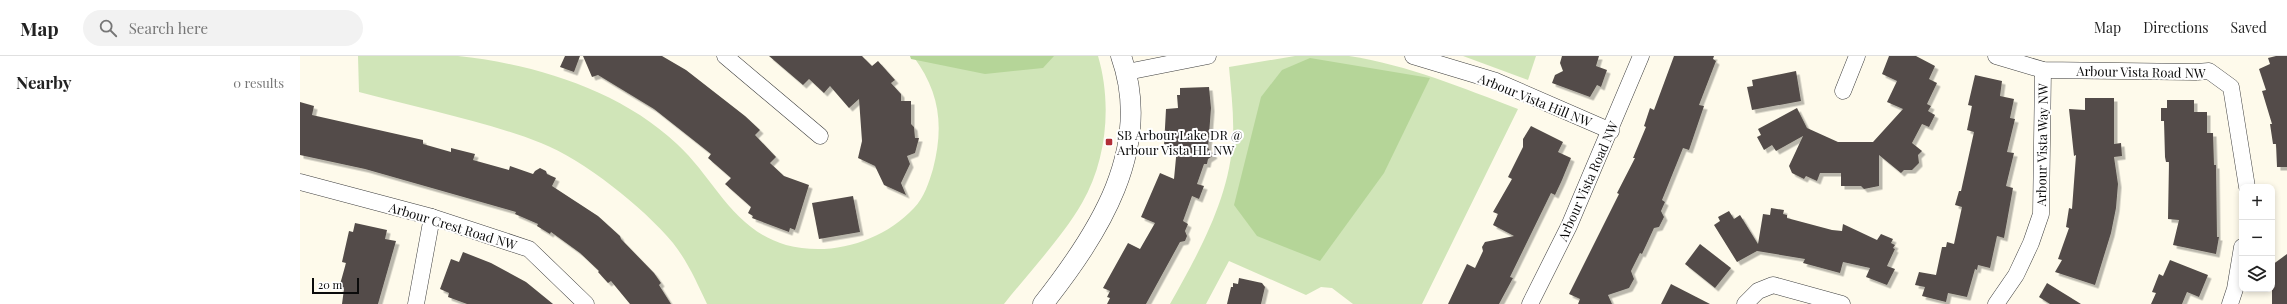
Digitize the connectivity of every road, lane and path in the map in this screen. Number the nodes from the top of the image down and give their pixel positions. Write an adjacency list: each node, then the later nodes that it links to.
1 (725, 56): 11 (street)
2 (1208, 56): 7 (street)
3 (1413, 56): 10 (street, Arbour Vista Hill NW)
4 (1641, 56): 10 (street, Arbour Vista Road NW)
5 (1857, 56): 9 (street)
6 (1996, 56): 8 (street, Arbour Vista Road NW)
7 (1124, 64): 18 (street)
8 (2043, 70): 13 (street, Arbour Vista Road NW); 22 (street, Arbour Vista Way NW)
9 (1842, 91)
10 (1611, 131): 19 (street, Arbour Vista Road NW)
11 (820, 136)
12 (300, 182): 14 (street, Arbour Crest Road NW)
13 (2247, 184)
14 (432, 217): 16 (street); 17 (street, Arbour Crest Road NW)
15 (2240, 256): 23 (street)
16 (416, 304)
17 (586, 304)
18 (1043, 304)
19 (1530, 304)
20 (1745, 304): 21 (street)
21 (1842, 304)
22 (1996, 304)
23 (2230, 304)

